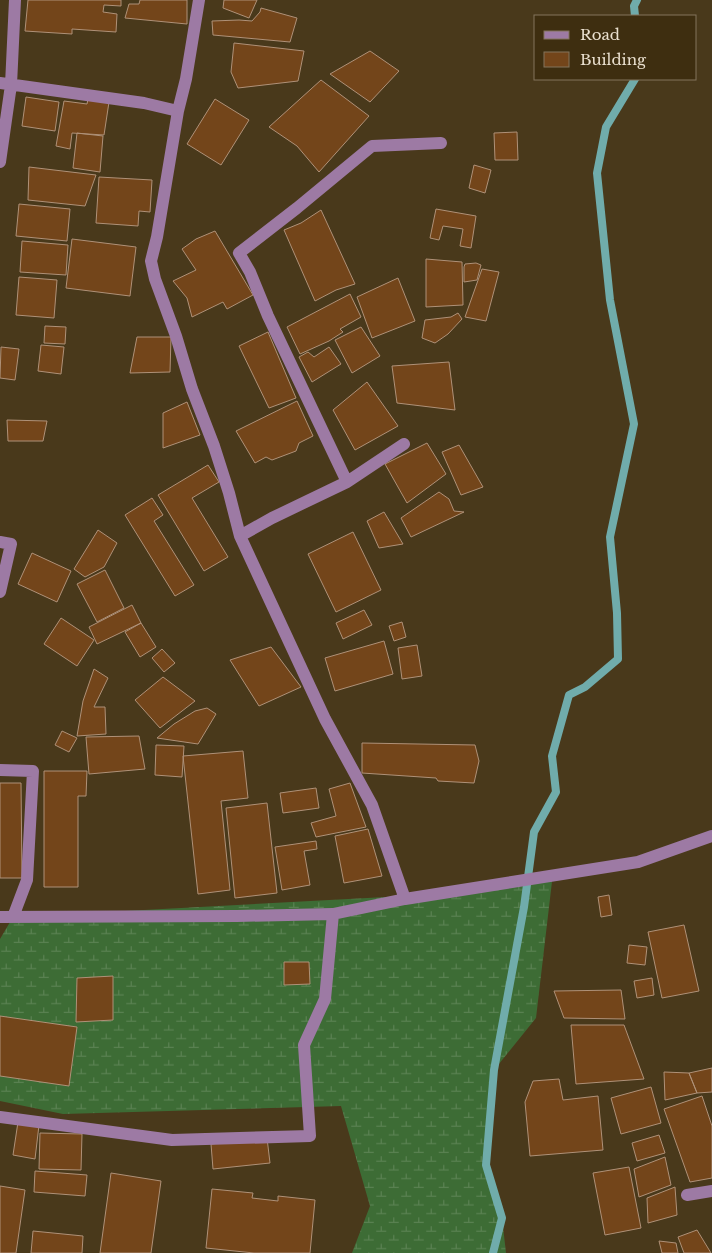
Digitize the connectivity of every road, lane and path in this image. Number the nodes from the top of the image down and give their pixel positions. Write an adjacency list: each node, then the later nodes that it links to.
1 (15, 0): 3 (street)
2 (199, 0): 4 (street)
3 (5, 84): 4 (street); 6 (street)
4 (178, 111): 9 (street)
5 (441, 143): 8 (street)
6 (0, 162)
7 (404, 444): 8 (street)
8 (347, 482): 9 (street)
9 (240, 536): 14 (street)
10 (0, 542): 11 (street)
11 (0, 592)
12 (0, 770): 16 (street)
13 (712, 836): 14 (street)
14 (405, 899): 15 (street)
15 (333, 914): 16 (street); 17 (street)
16 (6, 917)
17 (0, 1117)
18 (712, 1191): 19 (street)
19 (687, 1195)

